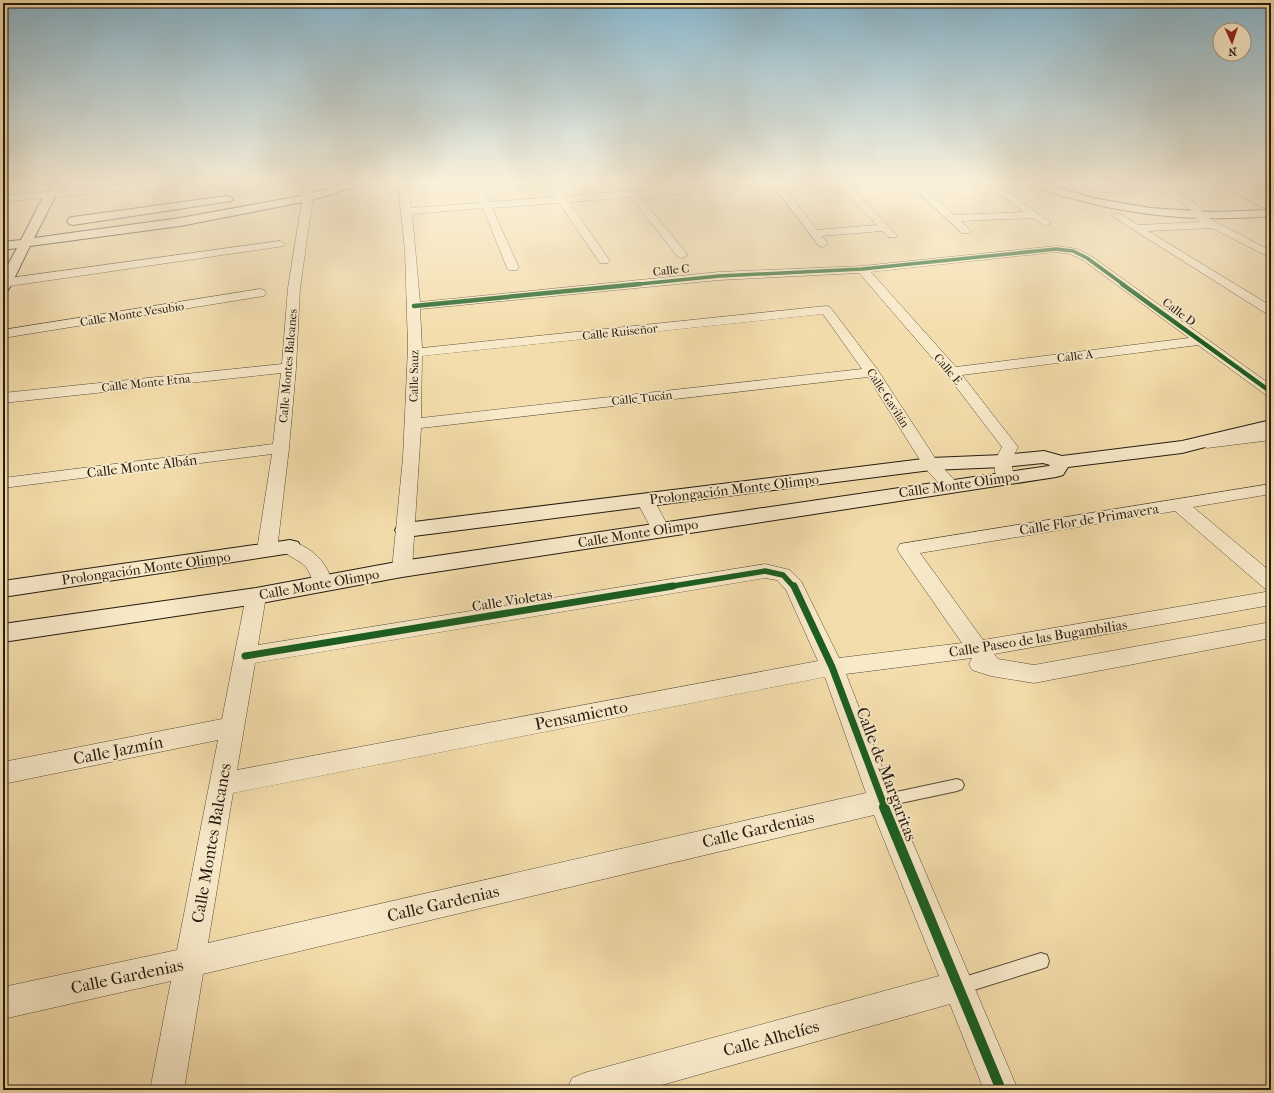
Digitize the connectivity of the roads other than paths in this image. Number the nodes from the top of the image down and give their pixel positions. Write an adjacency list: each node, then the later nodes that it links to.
1 (30, 234): 13 (main road)
2 (91, 234): 13 (main road)
3 (303, 234): 31 (street, Calle Montes Balcanes)
4 (409, 234): 25 (street, Calle Sauz)
5 (499, 234): 21 (street)
6 (585, 234): 20 (street)
7 (665, 234): 18 (street)
8 (816, 234): 15 (street)
9 (890, 234): 12 (street)
10 (1146, 234): 27 (street)
11 (1236, 234): 19 (street)
12 (892, 236)
13 (24, 243): 16 (main road); 23 (main road)
14 (280, 244): 23 (street)
15 (823, 244)
16 (3, 246)
17 (1073, 251): 22 (street, Calle C); 29 (street, Calle D)
18 (682, 255)
19 (1271, 255)
20 (604, 261)
21 (513, 268)
22 (862, 269): 25 (street, Calle C); 33 (street, Calle E)
23 (4, 284)
24 (260, 293): 28 (street, Calle Monte Vesubio)
25 (414, 306): 30 (street, Calle Sauz)
26 (826, 310): 30 (street, Calle Ruiseñor); 32 (street, Calle Gavilán)
27 (1271, 311)
28 (3, 334)
29 (1199, 341): 33 (street, Calle A); 34 (street, Calle D)
30 (414, 353): 36 (street, Calle Sauz)
31 (290, 368): 35 (street, Calle Monte Etna); 40 (street, Calle Montes Balcanes)
32 (872, 372): 36 (street, Calle Tucán); 41 (street, Calle Gavilán)
33 (952, 372): 42 (street, Calle E)
34 (1271, 392)
35 (3, 398)
36 (413, 424): 48 (street, Calle Sauz)
37 (1271, 425): 39 (main road)
38 (1271, 435): 39 (street)
39 (1182, 447): 42 (main road, Prolongación Monte Olimpo)
40 (281, 448): 43 (street, Calle Monte Albán); 51 (street, Calle Montes Balcanes)
41 (931, 464): 42 (main road, Prolongación Monte Olimpo); 44 (street, Calle Gavilán); 46 (main road, Prolongación Monte Olimpo)
42 (1004, 469): 44 (main road, Calle Monte Olimpo)
43 (3, 483)
44 (950, 485): 49 (main road, Calle Monte Olimpo)
45 (1271, 489): 47 (street, Calle Flor de Primavera)
46 (645, 500): 48 (main road, Prolongación Monte Olimpo); 49 (street)
47 (1178, 504): 54 (street); 61 (street, Calle Flor de Primavera)
48 (406, 530): 52 (street, Calle Sauz)
49 (661, 530): 52 (main road, Calle Monte Olimpo)
50 (290, 547): 51 (main road, Prolongación Monte Olimpo); 55 (street)
51 (267, 550): 56 (main road, Prolongación Monte Olimpo)
52 (402, 569): 55 (main road, Calle Monte Olimpo)
53 (783, 575): 63 (street, Calle Violetas); 64 (street, Calle de Margaritas)
54 (1271, 583)
55 (323, 584): 57 (main road, Calle Monte Olimpo)
56 (3, 589)
57 (256, 596): 60 (main road, Calle Monte Olimpo); 63 (street, Calle Montes Balcanes)
58 (1271, 598): 61 (street, Calle Paseo de las Bugambilias)
59 (1271, 630): 65 (street, Calle Paseo de las Bugambilias)
60 (3, 633)
61 (978, 649): 62 (street, Calle Paseo de las Bugambilias); 65 (street)
62 (942, 653): 64 (street, Pensamiento); 65 (street, Calle Paseo de las Bugambilias)
63 (245, 656): 66 (street, Calle Montes Balcanes)
64 (832, 667): 68 (street, Pensamiento); 70 (street, Calle de Margaritas)
65 (991, 667)
66 (232, 727): 67 (street, Calle Jazmín); 68 (street, Calle Montes Balcanes)
67 (3, 773)
68 (222, 784): 72 (street, Calle Montes Balcanes)
69 (956, 785): 70 (lane)
70 (882, 801): 72 (street, Calle Gardenias); 73 (street, Calle de Margaritas)
71 (1041, 961): 73 (lane)
72 (190, 962): 74 (street, Calle Gardenias); 75 (street, Calle Montes Balcanes)
73 (959, 986): 76 (street, Calle Alhelíes); 77 (street, Calle de Margaritas)
74 (3, 1003)
75 (167, 1090)
76 (584, 1090)
77 (1001, 1090)

